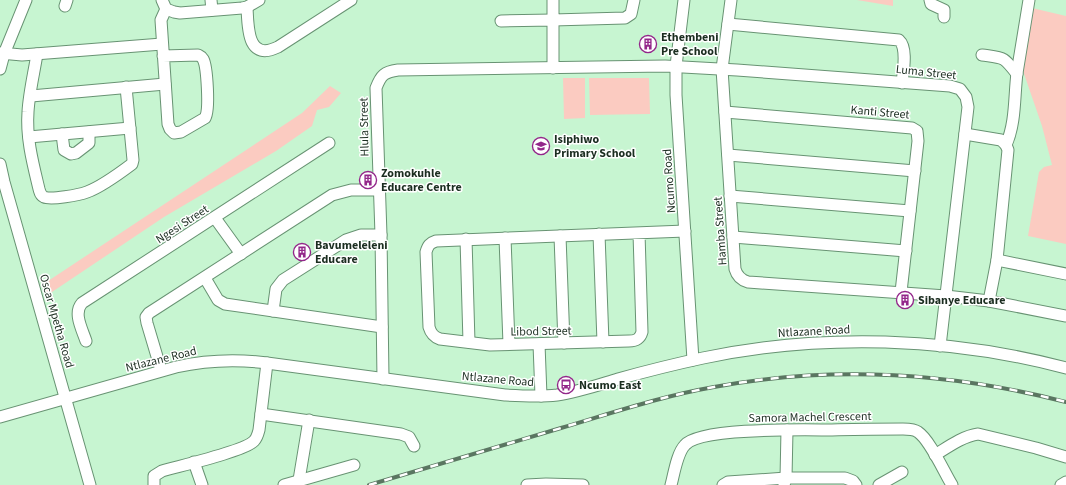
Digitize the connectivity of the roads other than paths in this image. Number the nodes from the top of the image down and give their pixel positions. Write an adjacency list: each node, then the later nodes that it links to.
1 (26, 0): 18 (street)
2 (259, 0): 12 (street)
3 (351, 0): 12 (street)
4 (552, 0): 14 (street)
5 (634, 0): 14 (street)
6 (684, 0): 22 (street, Ncumo Road)
7 (732, 0): 16 (street, Hamba Street)
8 (930, 0): 13 (street)
9 (1029, 0): 26 (street)
10 (164, 5): 11 (street); 17 (street)
11 (212, 5): 12 (street)
12 (247, 7)
13 (944, 17)
14 (553, 20): 15 (street); 23 (street)
15 (501, 21)
16 (728, 24): 25 (street, Hamba Street); 27 (street)
17 (162, 44): 19 (street); 21 (street)
18 (2, 54): 19 (street); 24 (street)
19 (37, 54): 30 (street)
20 (982, 55): 26 (street)
21 (163, 56): 28 (street); 28 (street)
22 (676, 66): 23 (street, Hlula Street); 25 (street, Luma Street); 46 (street, Ncumo Road)
23 (553, 68): 42 (street, Hlula Street)
24 (0, 69)
25 (722, 69): 27 (street, Luma Street); 31 (street, Hamba Street)
26 (1017, 74): 38 (street)
27 (902, 83): 35 (street, Luma Street)
28 (165, 84): 29 (street)
29 (126, 87): 30 (street); 32 (street)
30 (31, 96): 36 (street)
31 (725, 112): 39 (street, Hamba Street); 41 (street, Kanti Street)
32 (130, 128): 33 (street); 36 (street)
33 (89, 132): 34 (street); 34 (street)
34 (62, 134): 36 (street)
35 (965, 134): 38 (street); 60 (street, Luma Street)
36 (29, 137)
37 (329, 144): 45 (street, Ngesi Street)
38 (1006, 145): 56 (street)
39 (728, 155): 41 (street); 43 (street, Hamba Street)
40 (0, 164): 78 (street, Oscar Mpetha Road)
41 (915, 171): 44 (street, Kanti Street)
42 (379, 190): 49 (street, Hlula Street); 55 (street)
43 (730, 196): 44 (street); 51 (street, Hamba Street)
44 (910, 211): 54 (street, Kanti Street)
45 (215, 218): 55 (street); 65 (street, Ngesi Street)
46 (685, 231): 47 (street); 72 (street, Ncumo Road)
47 (639, 233): 48 (street); 67 (street, Libod Street)
48 (599, 234): 50 (street); 67 (street)
49 (381, 235): 62 (street); 64 (street, Hlula Street)
50 (560, 236): 52 (street); 68 (street)
51 (733, 237): 54 (street); 59 (street, Hamba Street)
52 (505, 238): 53 (street); 69 (street)
53 (466, 239): 66 (street); 66 (street, Libod Street)
54 (906, 251): 59 (street, Kanti Street)
55 (241, 254): 58 (street)
56 (997, 260): 57 (street); 61 (street)
57 (1066, 274)
58 (205, 278): 62 (street); 75 (street)
59 (901, 292): 60 (street, Hamba Street)
60 (946, 296): 61 (street, Hamba Street); 71 (street, Luma Street)
61 (989, 301): 63 (street, Hamba Street)
62 (273, 311): 64 (street)
63 (1066, 316)
64 (382, 326): 76 (street, Hlula Street)
65 (86, 341)
66 (469, 342): 69 (street, Libod Street)
67 (603, 342): 68 (street, Libod Street)
68 (564, 343): 70 (street, Libod Street)
69 (509, 344): 70 (street, Libod Street)
70 (539, 344): 77 (street)
71 (940, 346): 72 (street, Ntlazane Road); 74 (street, Ntlazane Road)
72 (693, 360): 77 (street, Ntlazane Road)
73 (267, 363): 75 (street, Ntlazane Road); 76 (street, Ntlazane Road); 79 (street)
74 (1066, 368)
75 (161, 370): 78 (street, Ntlazane Road)
76 (382, 379): 77 (street, Ntlazane Road)
77 (541, 396)
78 (65, 398): 80 (street, Ntlazane Road); 92 (street, Oscar Mpetha Road)
79 (262, 414): 81 (street); 86 (street)
80 (0, 417)
81 (309, 420): 83 (street); 89 (street)
82 (787, 430): 84 (street, Samora Machel Crescent); 90 (street); 98 (street, Samora Machel Crescent)
83 (414, 446)
84 (934, 454): 85 (street); 102 (street, Samora Machel Crescent)
85 (1066, 457)
86 (194, 462): 93 (street); 94 (street)
87 (354, 465): 89 (street)
88 (902, 472): 101 (street)
89 (299, 480): 95 (street)
90 (785, 481): 99 (street); 100 (street)
91 (1066, 482): 103 (street)
92 (90, 485)
93 (154, 485)
94 (202, 485)
95 (284, 485)
96 (527, 485): 97 (street)
97 (583, 485)
98 (671, 485)
99 (723, 485)
100 (856, 485)
101 (879, 485)
102 (952, 485)
103 (1061, 485)

